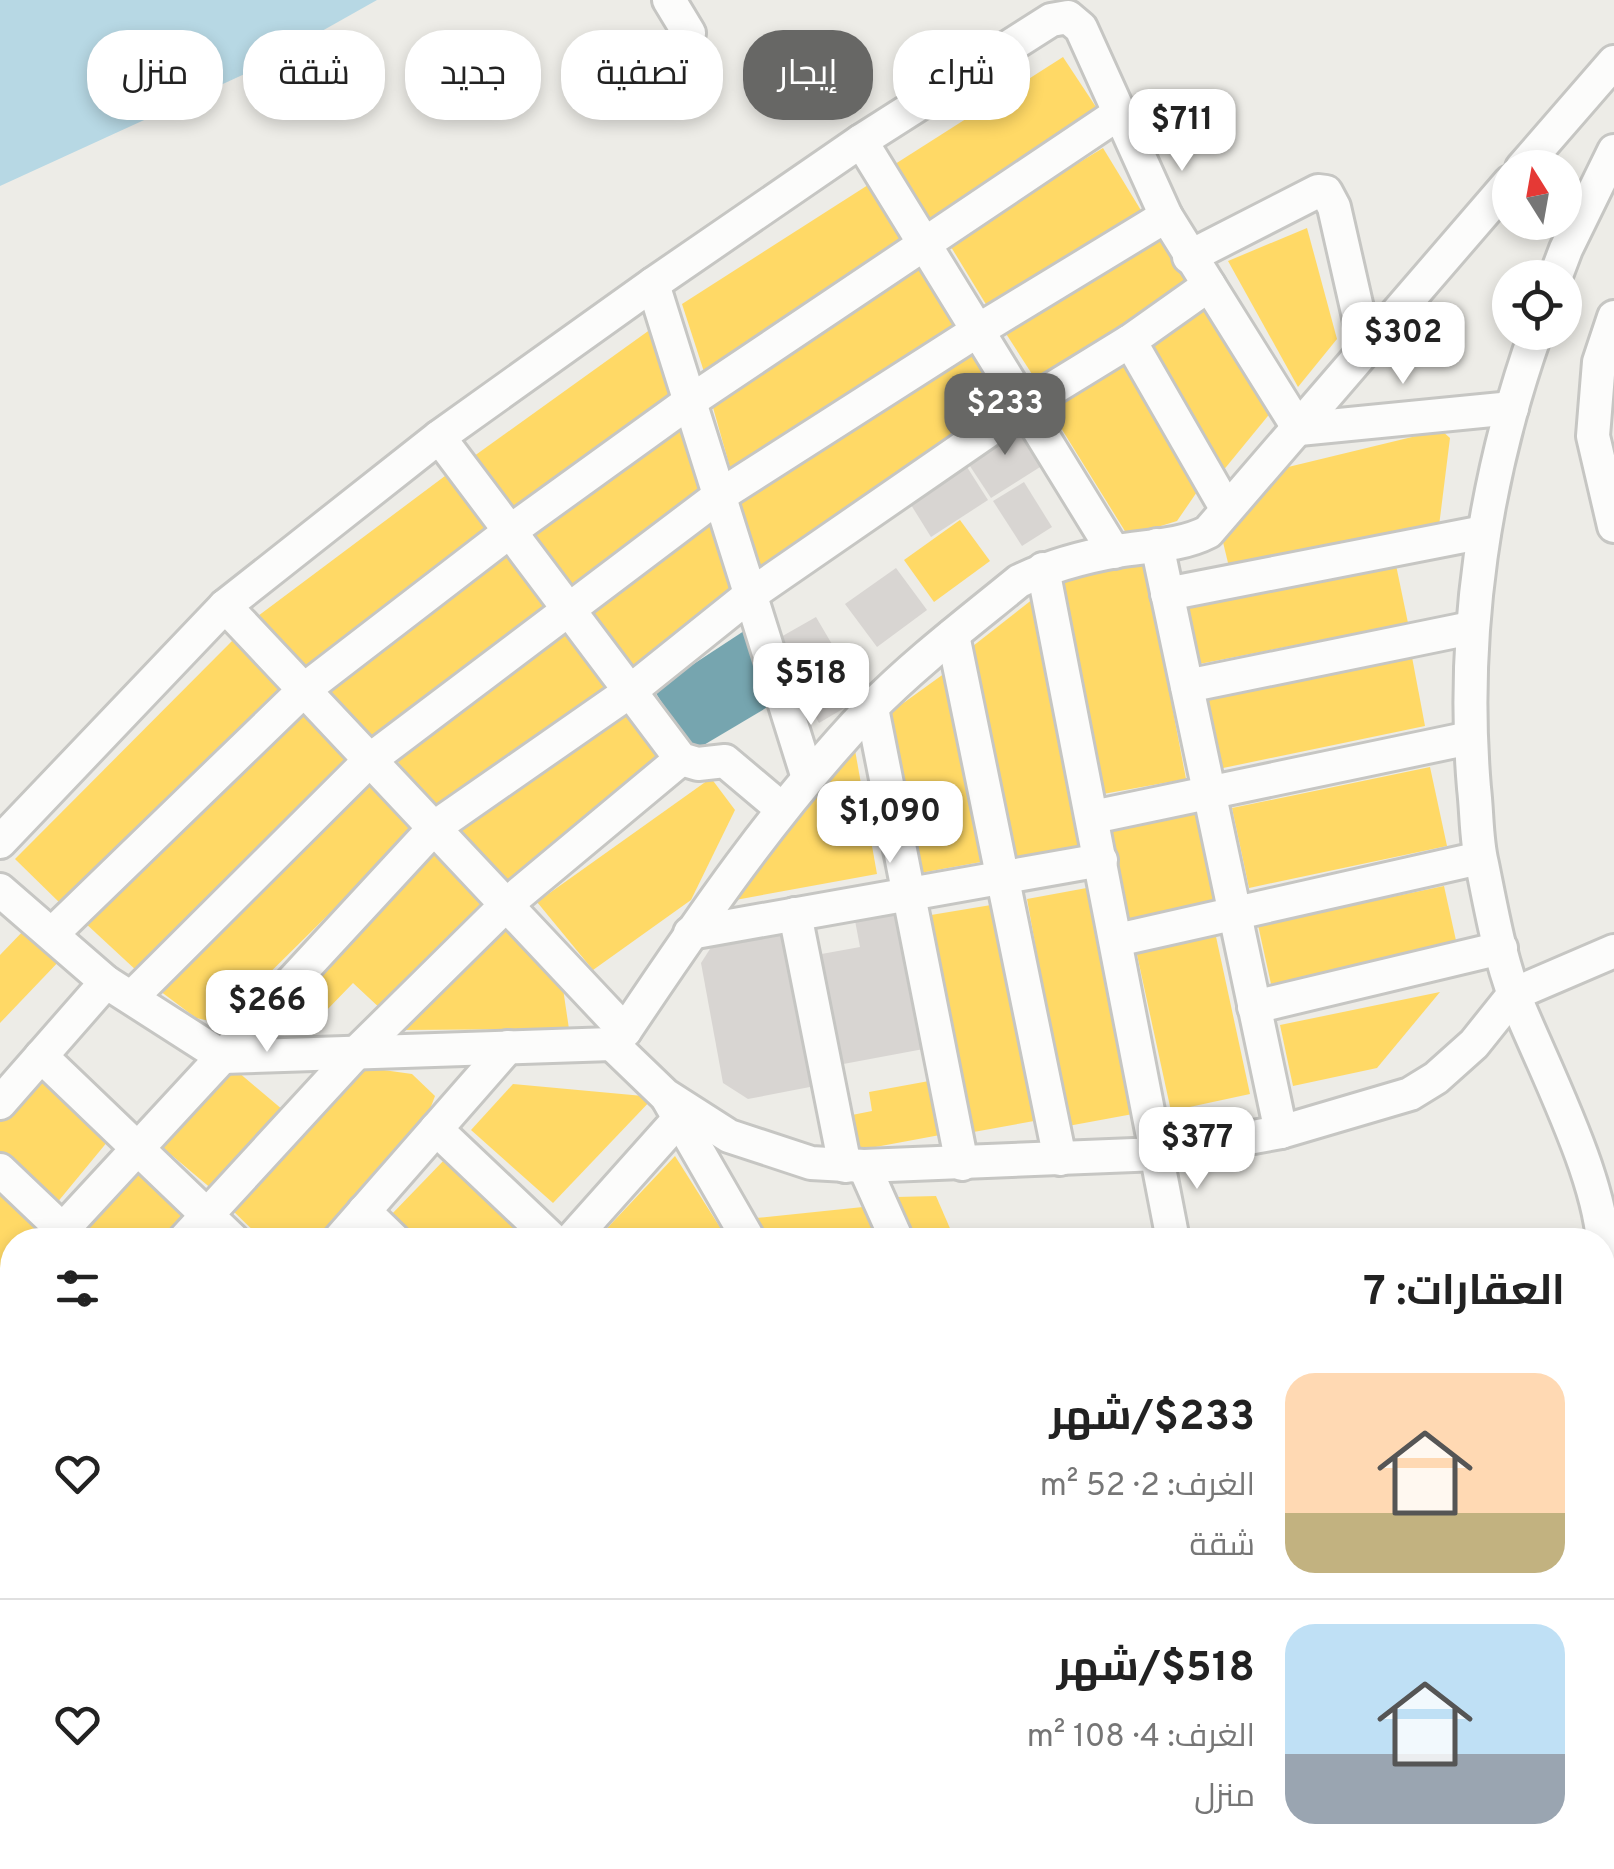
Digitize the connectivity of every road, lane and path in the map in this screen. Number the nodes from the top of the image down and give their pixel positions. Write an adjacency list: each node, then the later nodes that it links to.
1 (669, 0): 2 (street)
2 (687, 30)
3 (1614, 62): 6 (street)
4 (1121, 112): 5 (street); 9 (street); 10 (street)
5 (861, 141): 10 (street); 13 (street)
6 (1538, 150)
7 (1614, 151): 12 (street)
8 (1492, 203): 18 (street)
9 (1166, 216): 11 (street); 16 (street)
10 (923, 244): 16 (street); 20 (street)
11 (1189, 258): 14 (street); 18 (street)
12 (1562, 260)
13 (653, 284): 20 (street); 24 (street)
14 (1209, 285): 17 (street); 23 (street)
15 (1614, 318): 27 (street)
16 (977, 331): 21 (street); 25 (street)
17 (1130, 341): 21 (street); 26 (street)
18 (1366, 348): 23 (street)
19 (1530, 350): 22 (street)
20 (689, 402): 25 (street); 28 (street)
21 (1024, 406): 31 (street); 34 (street)
22 (1512, 408): 23 (street); 29 (street)
23 (1299, 429): 26 (street)
24 (440, 437): 28 (street); 35 (street)
25 (719, 496): 34 (street); 36 (street)
26 (1226, 508): 30 (street)
27 (1614, 526)
28 (509, 532): 36 (street); 40 (street)
29 (1484, 532): 33 (street); 37 (street)
30 (1156, 546): 31 (street); 33 (street)
31 (1114, 552): 32 (street)
32 (1043, 570): 38 (street); 49 (street)
33 (1167, 594): 39 (street)
34 (750, 595): 41 (street); 46 (street)
35 (225, 606): 40 (street); 51 (street)
36 (568, 610): 41 (street); 44 (street)
37 (1471, 628): 39 (street); 43 (street)
38 (953, 635): 42 (street); 54 (street)
39 (1186, 686): 47 (street)
40 (305, 690): 44 (street); 61 (street)
41 (629, 692): 45 (street); 50 (street)
42 (872, 708): 46 (street); 55 (street)
43 (1470, 738): 47 (street); 52 (street)
44 (370, 759): 50 (street); 65 (street)
45 (682, 759): 48 (street); 56 (street)
46 (808, 778): 48 (street)
47 (1209, 793): 49 (street); 59 (street)
48 (782, 809): 60 (street)
49 (1093, 817): 53 (street)
50 (435, 828): 56 (street); 72 (street)
51 (0, 842)
52 (1480, 858): 59 (street); 63 (street)
53 (1101, 860): 54 (street); 62 (street)
54 (1002, 878): 55 (street); 79 (street)
55 (909, 894): 58 (street); 80 (street)
56 (507, 904): 68 (street); 70 (street)
57 (6, 908): 61 (street)
58 (795, 914): 60 (street); 81 (street)
59 (1234, 914): 62 (street); 67 (street)
60 (690, 933): 68 (street)
61 (52, 934): 65 (street)
62 (1117, 940): 78 (street)
63 (1501, 948): 66 (street); 67 (street)
64 (1614, 951): 66 (street)
65 (119, 989): 71 (street); 72 (street)
66 (1514, 994): 76 (street); 96 (street)
67 (1254, 1008): 76 (street)
68 (619, 1037): 69 (street); 74 (street)
69 (508, 1047): 70 (street); 75 (street)
70 (356, 1052): 72 (street); 84 (street)
71 (41, 1056): 73 (street); 77 (street)
72 (223, 1057): 77 (street)
73 (0, 1102)
74 (672, 1107): 81 (street); 92 (street); 93 (street)
75 (436, 1130): 83 (street); 91 (street)
76 (1281, 1132): 78 (street)
77 (138, 1148): 84 (street); 86 (street)
78 (1158, 1154): 79 (street); 95 (street)
79 (1060, 1160): 80 (street)
80 (962, 1164): 81 (street)
81 (855, 1166): 94 (street)
82 (0, 1170): 85 (street)
83 (364, 1212): 89 (street); 90 (street)
84 (206, 1214): 87 (street); 88 (street)
85 (52, 1228)
86 (64, 1228)
87 (194, 1228)
88 (221, 1228)
89 (350, 1228)
90 (381, 1228)
91 (540, 1228)
92 (580, 1228)
93 (741, 1228)
94 (890, 1228)
95 (1171, 1228)
96 (1605, 1228)

